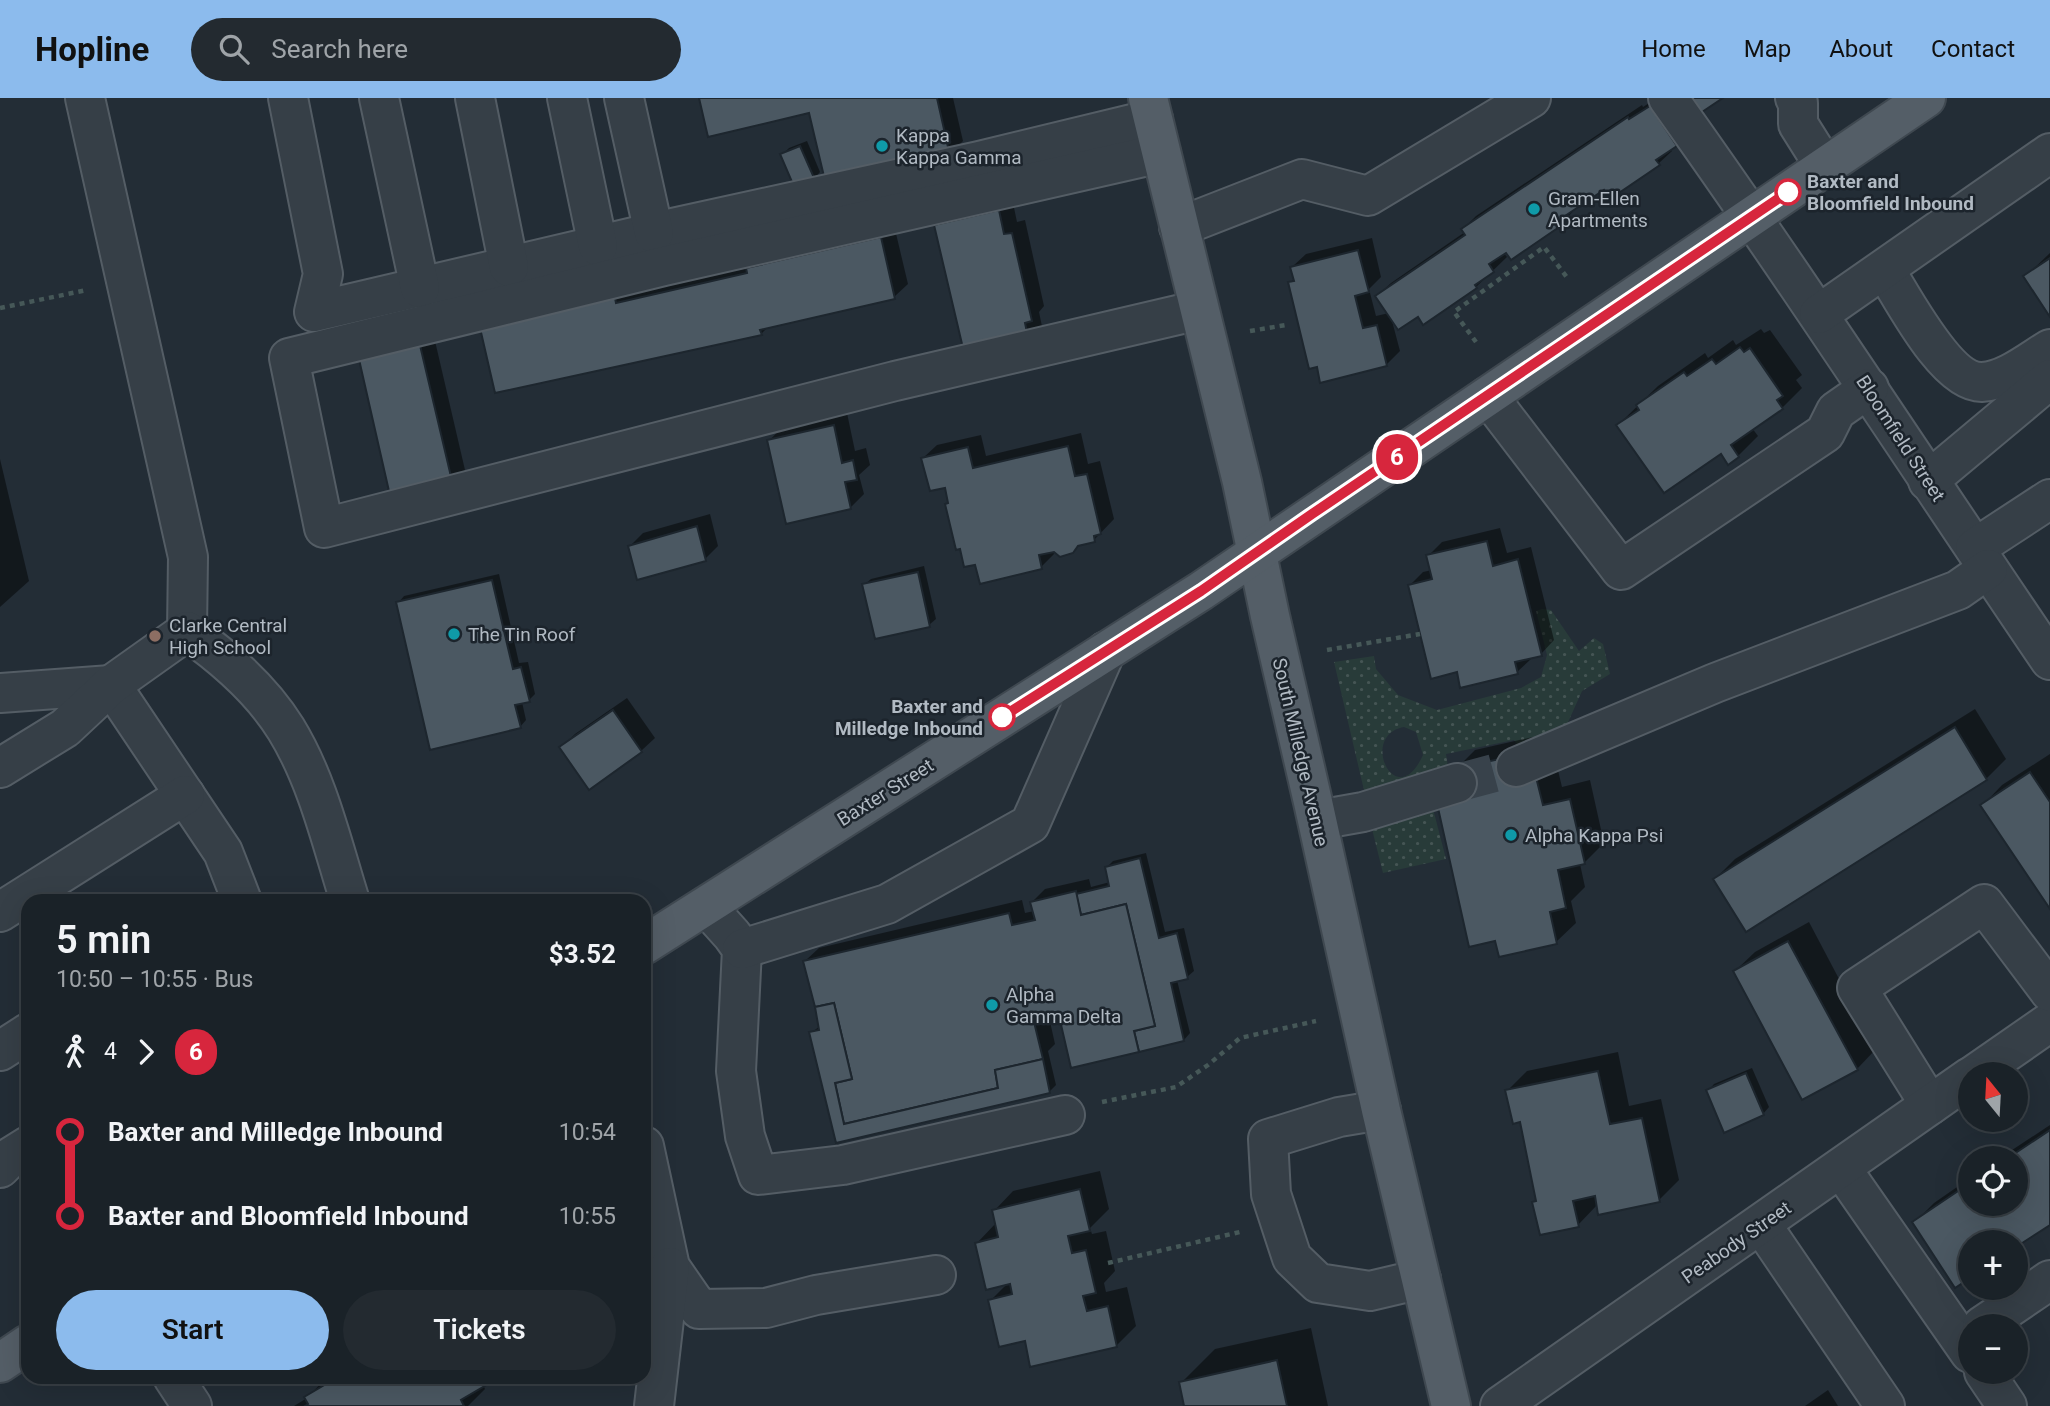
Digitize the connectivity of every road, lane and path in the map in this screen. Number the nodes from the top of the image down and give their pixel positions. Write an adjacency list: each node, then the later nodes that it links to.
1 (85, 98): 37 (street)
2 (288, 98): 21 (street)
3 (379, 98): 21 (street)
4 (475, 98): 18 (street)
5 (567, 98): 17 (street)
6 (624, 98): 16 (street)
7 (1531, 98): 15 (street)
8 (1668, 98): 14 (street, Bloomfield Street)
9 (1795, 98): 13 (street)
10 (1902, 104): 13 (main road, Baxter Street)
11 (1154, 123): 15 (main road, South Milledge Avenue); 16 (street); 24 (street)
12 (2050, 153): 19 (street)
13 (1825, 167): 14 (main road, Baxter Street)
14 (1752, 217): 25 (street, Bloomfield Street); 32 (main road, Baxter Street)
15 (1178, 227): 24 (main road, South Milledge Avenue)
16 (654, 233): 17 (street)
17 (598, 246): 18 (street)
18 (509, 267): 21 (street)
19 (1885, 270): 25 (street); 29 (street)
20 (1569, 280): 28 (path)
21 (420, 288)
22 (53, 297): 23 (path)
23 (0, 308)
24 (1199, 310): 35 (main road, South Milledge Avenue)
25 (1819, 314): 31 (street, Bloomfield Street)
26 (1286, 325): 27 (path)
27 (1250, 331)
28 (1476, 342)
29 (2050, 349)
30 (2050, 379): 33 (street)
31 (1869, 388): 32 (street); 33 (street, Bloomfield Street)
32 (1488, 396): 35 (main road, Baxter Street)
33 (1928, 481): 36 (street, Bloomfield Street)
34 (2050, 499): 36 (street)
35 (1258, 553): 40 (main road, Baxter Street); 48 (main road, South Milledge Avenue)
36 (1982, 559): 41 (street, Bloomfield Street); 44 (street)
37 (187, 631): 42 (street); 51 (street)
38 (1420, 634): 39 (path)
39 (1327, 650)
40 (1106, 651): 53 (main road, Baxter Street); 56 (street)
41 (2050, 660)
42 (111, 685): 43 (street); 45 (street); 47 (street)
43 (0, 693)
44 (1516, 767)
45 (0, 768)
46 (1457, 783): 48 (street)
47 (185, 795): 49 (street); 50 (street)
48 (1318, 820): 65 (main road, South Milledge Avenue)
49 (28, 894)
50 (237, 894)
51 (348, 894)
52 (21, 899): 54 (street)
53 (706, 906): 55 (main road, Baxter Street); 56 (street)
54 (0, 912)
55 (651, 941)
56 (742, 949): 66 (street)
57 (2050, 992): 64 (street)
58 (1316, 1021): 66 (path)
59 (2050, 1022): 62 (street, Peabody Street)
60 (21, 1038): 61 (street)
61 (0, 1051)
62 (1993, 1062)
63 (1958, 1086): 64 (street, Peabody Street)
64 (1930, 1105): 69 (street, Peabody Street)
65 (1381, 1110): 71 (street); 76 (main road, South Milledge Avenue)
66 (1065, 1115)
67 (21, 1150): 68 (street)
68 (0, 1168)
69 (1841, 1168): 72 (street, Peabody Street); 79 (street)
70 (651, 1179): 74 (street)
71 (1280, 1223): 73 (path); 76 (street)
72 (1761, 1224): 87 (street, Peabody Street); 88 (street)
73 (1108, 1263)
74 (670, 1267): 75 (street); 85 (street)
75 (936, 1275)
76 (1421, 1279): 86 (main road, South Milledge Avenue)
77 (2050, 1280): 78 (street)
78 (2004, 1314)
79 (1958, 1322)
80 (21, 1349): 81 (main road)
81 (0, 1363)
82 (178, 1384): 84 (street)
83 (1992, 1384): 89 (street)
84 (192, 1406)
85 (654, 1406)
86 (1451, 1406)
87 (1500, 1406)
88 (1885, 1406)
89 (2007, 1406)

